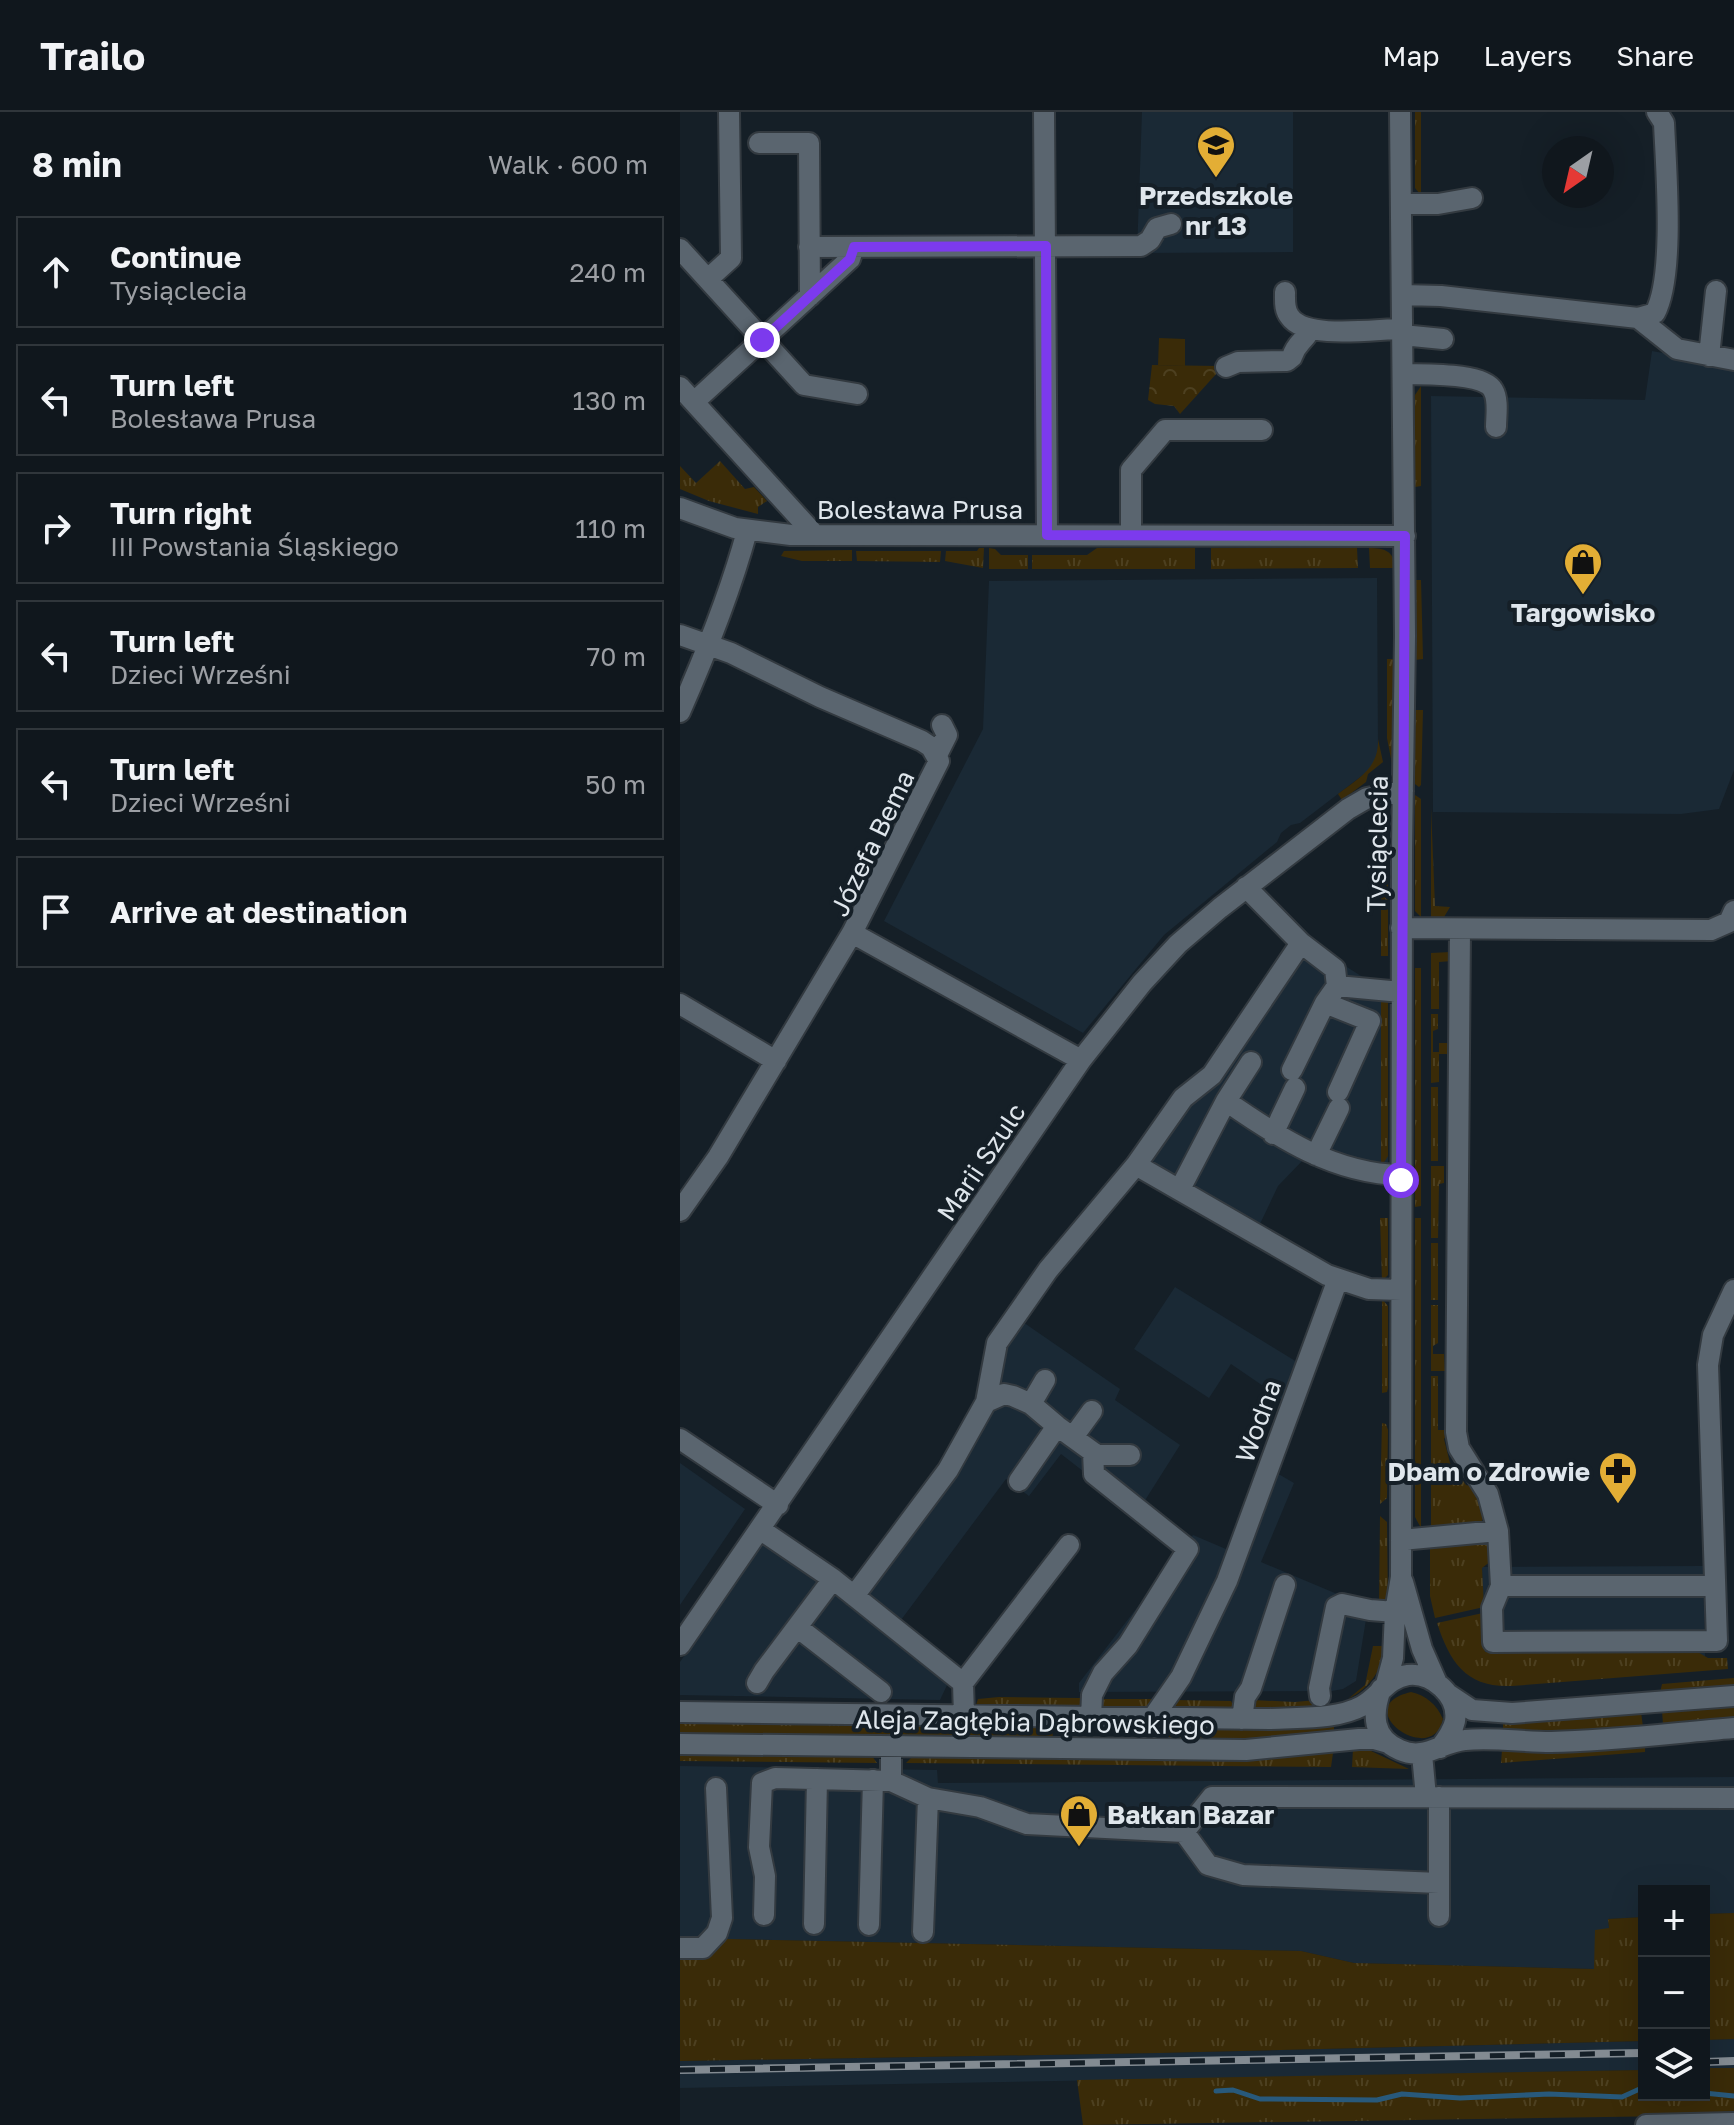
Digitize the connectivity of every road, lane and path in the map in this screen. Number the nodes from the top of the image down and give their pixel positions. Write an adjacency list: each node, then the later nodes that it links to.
1 (729, 112): 13 (street)
2 (1044, 112): 9 (street)
3 (1400, 112): 7 (street, Tysiąclecia)
4 (1657, 112): 18 (street)
5 (759, 143): 10 (street)
6 (1472, 198): 7 (street)
7 (1401, 204): 16 (street, Tysiąclecia)
8 (1171, 224): 9 (street)
9 (1046, 246): 11 (street); 34 (street)
10 (809, 247): 11 (street); 17 (street)
11 (854, 247): 17 (street)
12 (680, 249): 13 (street)
13 (708, 279): 22 (street)
14 (1716, 291): 23 (street)
15 (1285, 292): 19 (street)
16 (1402, 295): 18 (street); 20 (street, Tysiąclecia)
17 (810, 296): 22 (street)
18 (1638, 318): 23 (street)
19 (1300, 332): 20 (street); 25 (street)
20 (1402, 332): 21 (street); 26 (street, Tysiąclecia)
21 (1443, 339)
22 (762, 340): 27 (street); 28 (street)
23 (1709, 356): 24 (street)
24 (1734, 360)
25 (1226, 367)
26 (1403, 374): 29 (street); 36 (street, Tysiąclecia)
27 (857, 394)
28 (687, 395): 33 (street)
29 (1496, 427)
30 (1262, 430): 35 (street)
31 (680, 508): 32 (street, Bolesława Prusa)
32 (747, 531): 33 (street, Bolesława Prusa); 38 (street)
33 (815, 535): 34 (street, Bolesława Prusa)
34 (1047, 535): 35 (street, Bolesława Prusa)
35 (1131, 535): 36 (street, Bolesława Prusa)
36 (1405, 536): 42 (street, Tysiąclecia)
37 (680, 635): 38 (street, Józefa Bema)
38 (709, 647): 39 (street); 41 (street, Józefa Bema)
39 (680, 712)
40 (942, 725): 41 (street)
41 (937, 755): 47 (street, Józefa Bema)
42 (1403, 791): 43 (street, Marii Szulc); 45 (street, Tysiąclecia)
43 (1246, 887): 48 (street); 52 (street, Marii Szulc)
44 (1733, 915): 46 (street)
45 (1401, 928): 46 (street); 49 (street, Tysiąclecia)
46 (1460, 929): 76 (street)
47 (852, 933): 52 (street, Józefa Bema); 53 (street)
48 (1301, 943): 50 (street); 58 (street)
49 (1401, 992): 50 (street); 59 (street, Tysiąclecia)
50 (1331, 995): 56 (street); 57 (street)
51 (680, 1004): 53 (street)
52 (1081, 1060): 74 (street, Marii Szulc)
53 (776, 1061): 61 (street)
54 (1251, 1062): 55 (street)
55 (1226, 1101): 56 (street); 60 (street)
56 (1273, 1134): 57 (street)
57 (1316, 1155): 59 (street)
58 (1136, 1165): 60 (street); 66 (street)
59 (1401, 1175): 63 (street, Tysiąclecia)
60 (1180, 1189): 62 (street)
61 (680, 1211)
62 (1338, 1279): 63 (street); 99 (street, Wodna)
63 (1401, 1290): 77 (street, Tysiąclecia)
64 (1734, 1290): 83 (street)
65 (1045, 1380): 67 (street)
66 (986, 1402): 67 (street); 84 (street)
67 (1031, 1404): 69 (street)
68 (1092, 1411): 69 (street)
69 (1065, 1432): 71 (street); 73 (street)
70 (680, 1439): 74 (street)
71 (1093, 1452): 72 (street); 98 (street)
72 (1130, 1455)
73 (1019, 1481)
74 (778, 1505): 75 (street, Marii Szulc)
75 (761, 1530): 80 (street); 88 (street, Marii Szulc)
76 (1498, 1531): 77 (street); 82 (street)
77 (1401, 1540): 79 (street, Tysiąclecia)
78 (1069, 1545): 90 (street)
79 (1401, 1577): 85 (street, Tysiąclecia); 92 (street, Tysiąclecia)
80 (833, 1579): 84 (street); 87 (street)
81 (1285, 1585): 100 (street)
82 (1501, 1586): 83 (street); 86 (street)
83 (1715, 1586): 86 (street)
84 (854, 1596): 90 (street)
85 (1395, 1612): 91 (street, Tysiąclecia); 94 (street)
86 (1725, 1621)
87 (797, 1627): 89 (street); 93 (street)
88 (680, 1645)
89 (757, 1683)
90 (963, 1683): 97 (street)
91 (1384, 1687): 92 (street); 100 (street, Aleja Zagłębia Dąbrowskiego); 102 (street)
92 (1442, 1689): 95 (street); 105 (street)
93 (881, 1692)
94 (1320, 1696)
95 (1734, 1696)
96 (680, 1712): 97 (street, Aleja Zagłębia Dąbrowskiego)
97 (964, 1716): 98 (street, Aleja Zagłębia Dąbrowskiego)
98 (1091, 1718): 99 (street, Aleja Zagłębia Dąbrowskiego)
99 (1152, 1719): 100 (street, Aleja Zagłębia Dąbrowskiego)
100 (1242, 1719)
101 (1734, 1728): 105 (street)
102 (1388, 1743): 104 (street, Aleja Zagłębia Dąbrowskiego); 105 (street)
103 (680, 1744): 104 (street, Aleja Zagłębia Dąbrowskiego)
104 (891, 1746): 107 (street)
105 (1431, 1751): 109 (street)
106 (817, 1779): 107 (street); 114 (street); 116 (street)
107 (882, 1780): 110 (street); 117 (street)
108 (716, 1788): 119 (street)
109 (1432, 1797): 111 (street); 112 (street); 113 (street)
110 (928, 1798): 112 (street); 118 (street)
111 (1734, 1798)
112 (1184, 1832): 113 (street)
113 (1439, 1883): 115 (street)
114 (764, 1915)
115 (1439, 1916)
116 (814, 1924)
117 (869, 1925)
118 (923, 1932)
119 (680, 1948)
120 (1734, 2123): 121 (street)
121 (1646, 2125)

